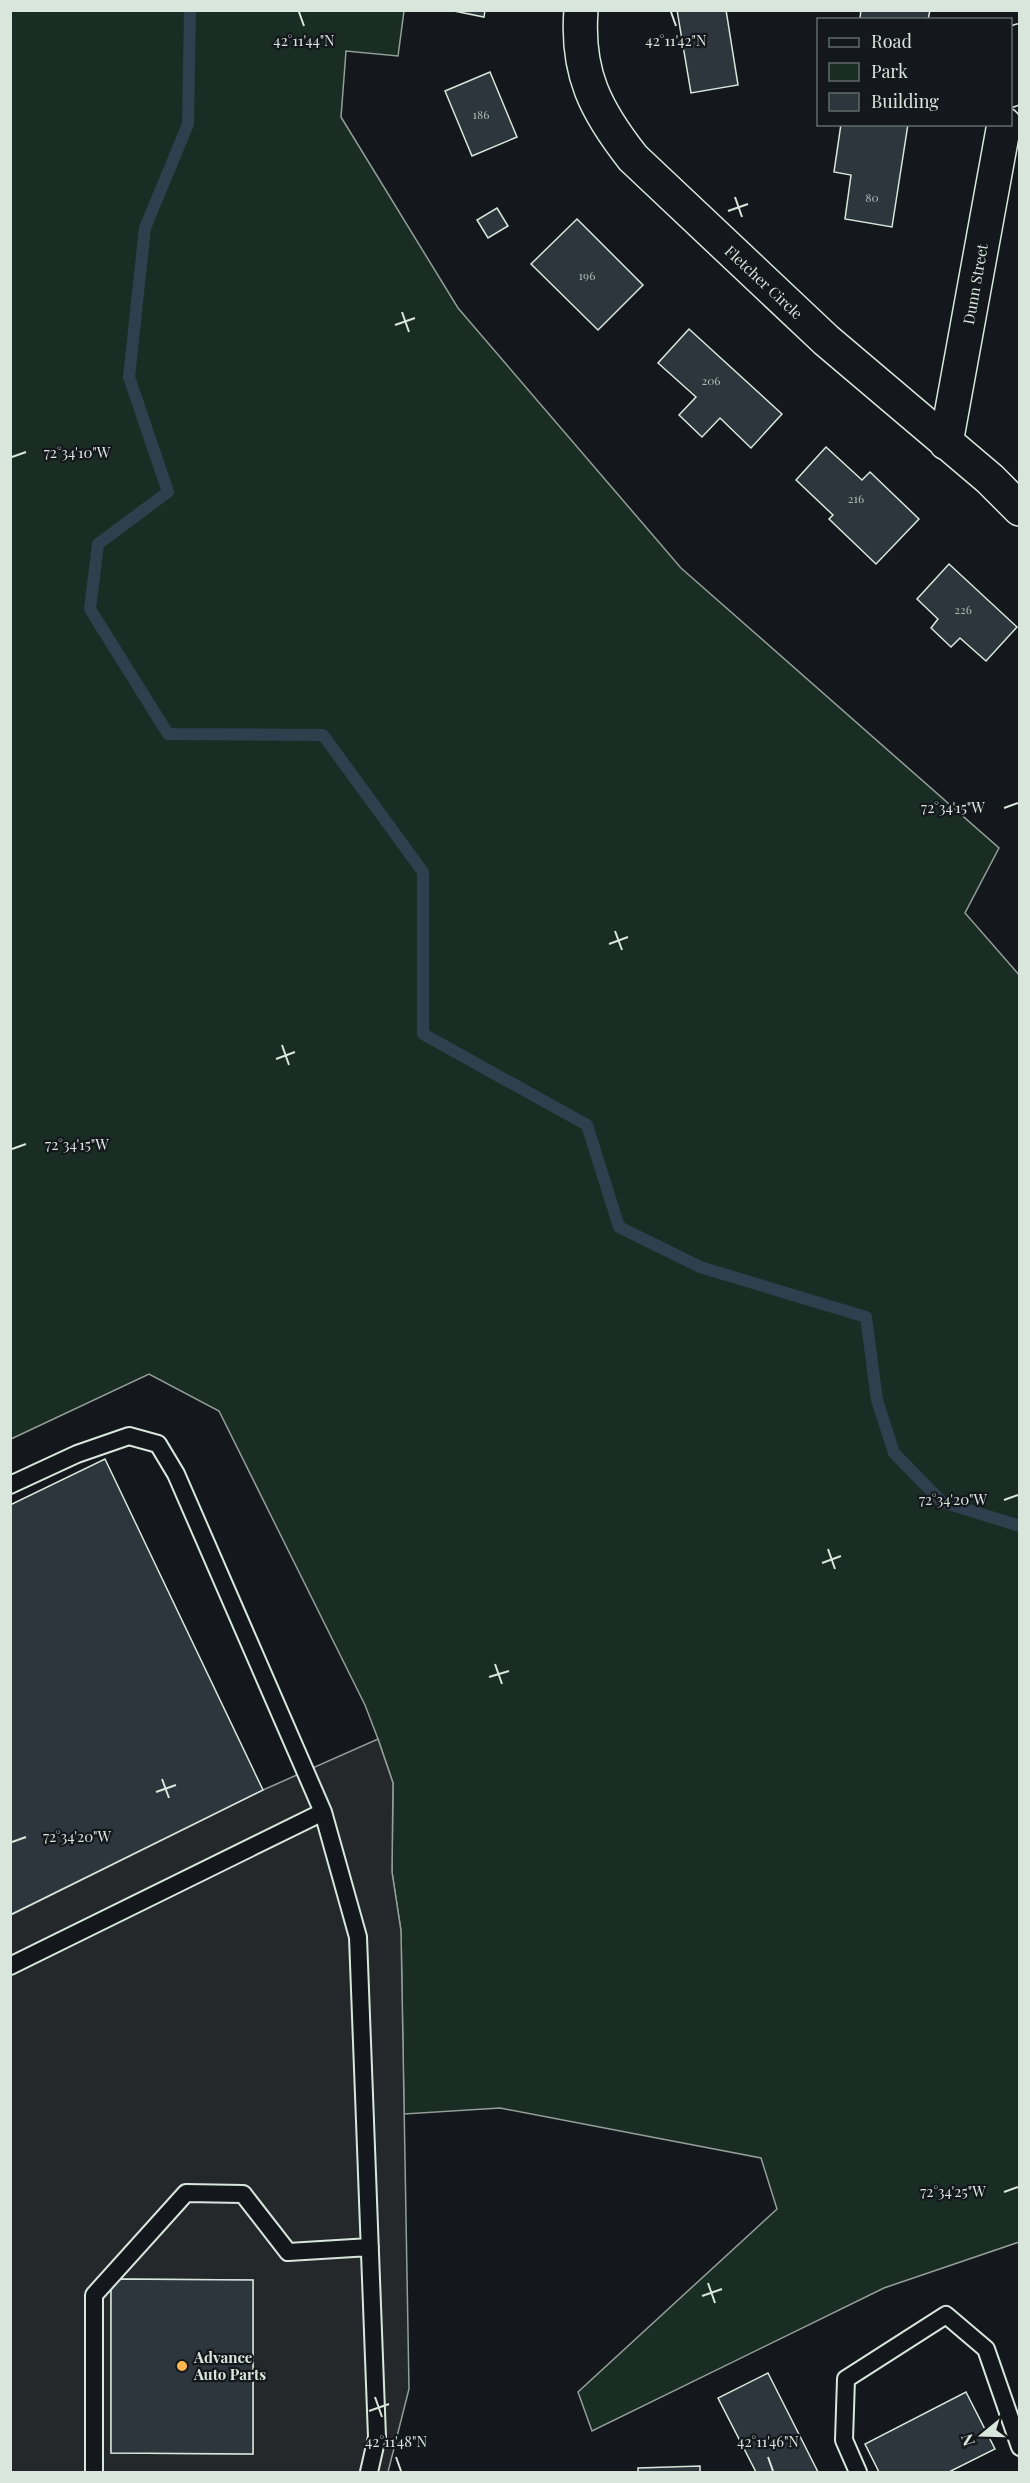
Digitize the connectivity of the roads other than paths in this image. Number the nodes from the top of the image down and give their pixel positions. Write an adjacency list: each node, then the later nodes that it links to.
1 (581, 10): 5 (street, Fletcher Circle)
2 (1020, 41): 3 (street)
3 (1012, 85)
4 (1004, 126): 5 (street, Dunn Street)
5 (946, 443): 6 (street, Fletcher Circle)
6 (1020, 509)
7 (10, 1485): 8 (lane)
8 (323, 1812): 9 (lane); 10 (lane)
9 (10, 1966)
10 (370, 2247): 12 (lane); 13 (lane)
11 (1020, 2447): 14 (lane)
12 (94, 2472)
13 (369, 2472)
14 (858, 2472)

